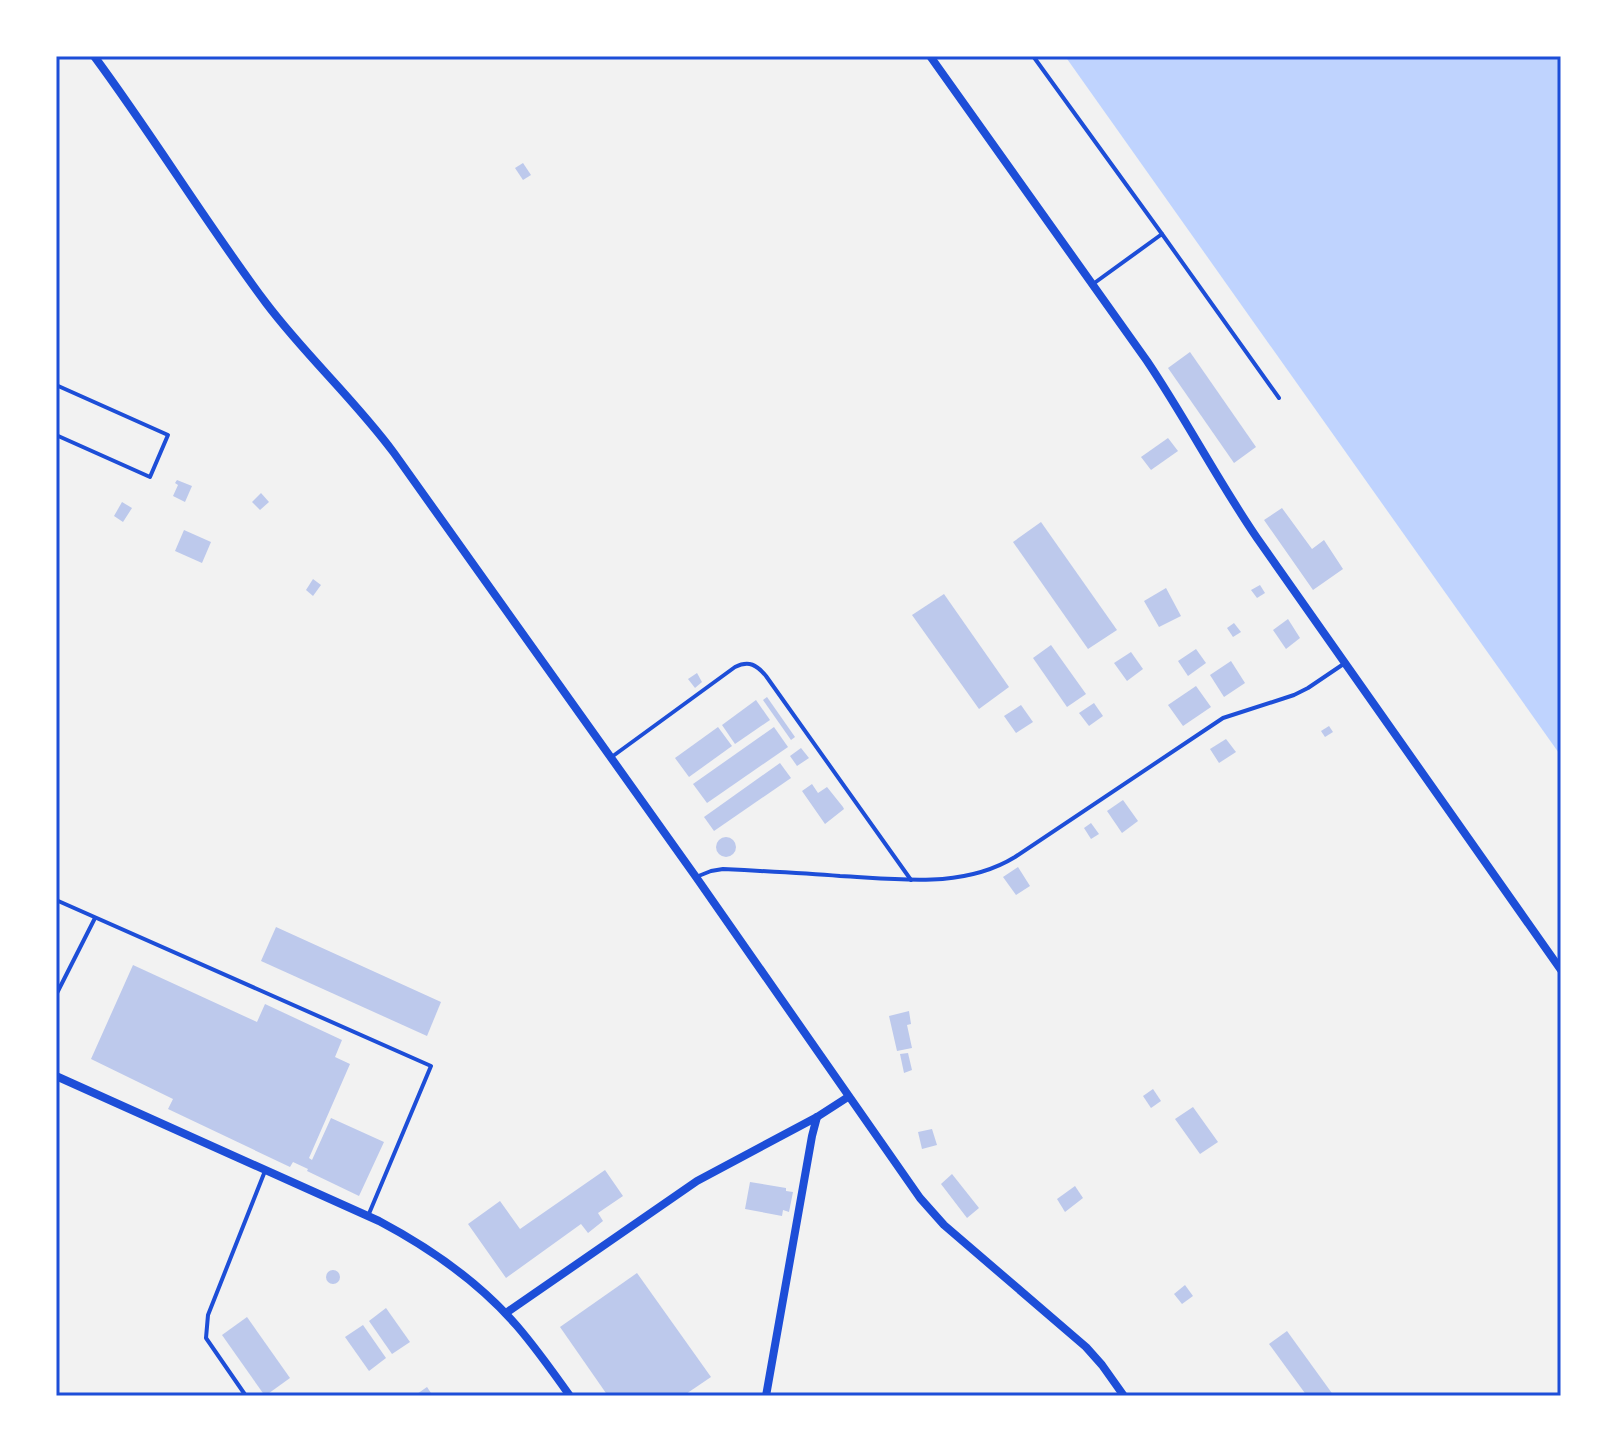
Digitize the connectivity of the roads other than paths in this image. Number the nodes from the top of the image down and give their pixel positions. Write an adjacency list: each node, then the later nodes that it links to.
1 (94, 56): 10 (street)
2 (930, 56): 5 (street)
3 (1033, 56): 4 (lane)
4 (1162, 234): 5 (lane); 7 (lane)
5 (1093, 284): 9 (street)
6 (56, 385): 8 (lane)
7 (1279, 398)
8 (56, 435)
9 (1345, 663): 12 (lane); 15 (street)
10 (611, 758): 11 (street); 12 (lane)
11 (696, 877): 12 (lane); 18 (street)
12 (911, 880)
13 (56, 900): 14 (lane)
14 (95, 918): 16 (lane); 21 (lane)
15 (1561, 970)
16 (56, 995)
17 (56, 1076): 20 (street)
18 (848, 1097): 19 (street); 26 (street)
19 (817, 1117): 22 (street); 25 (street)
20 (266, 1169): 21 (street); 23 (lane)
21 (368, 1216): 22 (street)
22 (506, 1313): 24 (street)
23 (246, 1396)
24 (570, 1396)
25 (766, 1396)
26 (1124, 1396)

